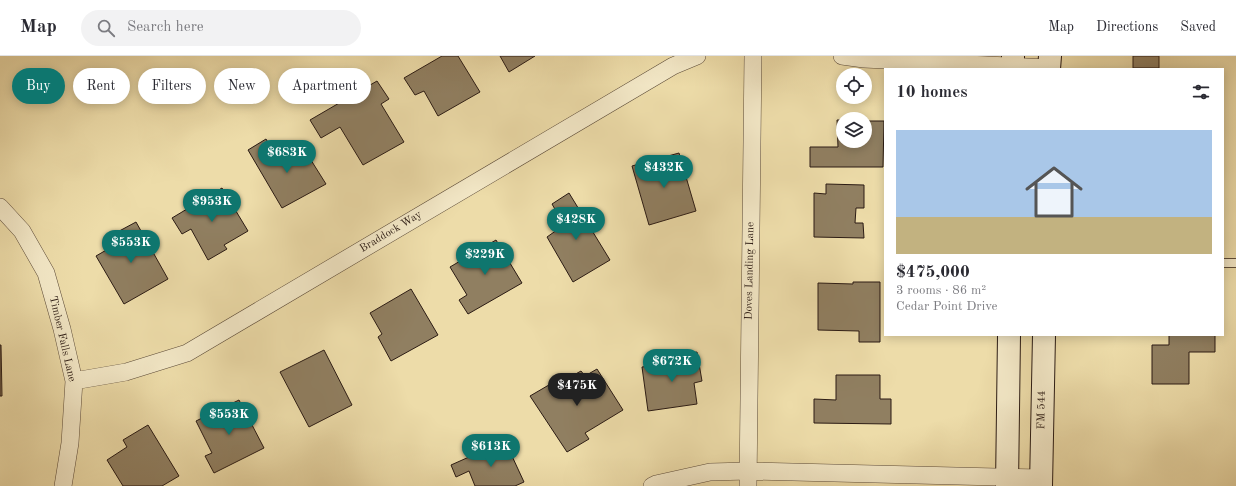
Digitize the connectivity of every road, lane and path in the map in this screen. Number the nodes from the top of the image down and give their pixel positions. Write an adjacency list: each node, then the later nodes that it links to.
1 (697, 56): 11 (street, Braddock Way)
2 (753, 56): 12 (street, Doves Landing Lane)
3 (842, 56): 4 (street)
4 (1013, 64): 5 (street)
5 (1049, 64)
6 (0, 207): 11 (street, Timber Falls Lane)
7 (1224, 263): 8 (lane)
8 (1236, 263)
9 (1009, 336): 13 (main road)
10 (1044, 336): 14 (main road, FM 544)
11 (74, 381): 15 (street, Timber Falls Lane)
12 (748, 479): 13 (street); 16 (street)
13 (1007, 482): 14 (street)
14 (1041, 482)
15 (63, 486)
16 (652, 486)

